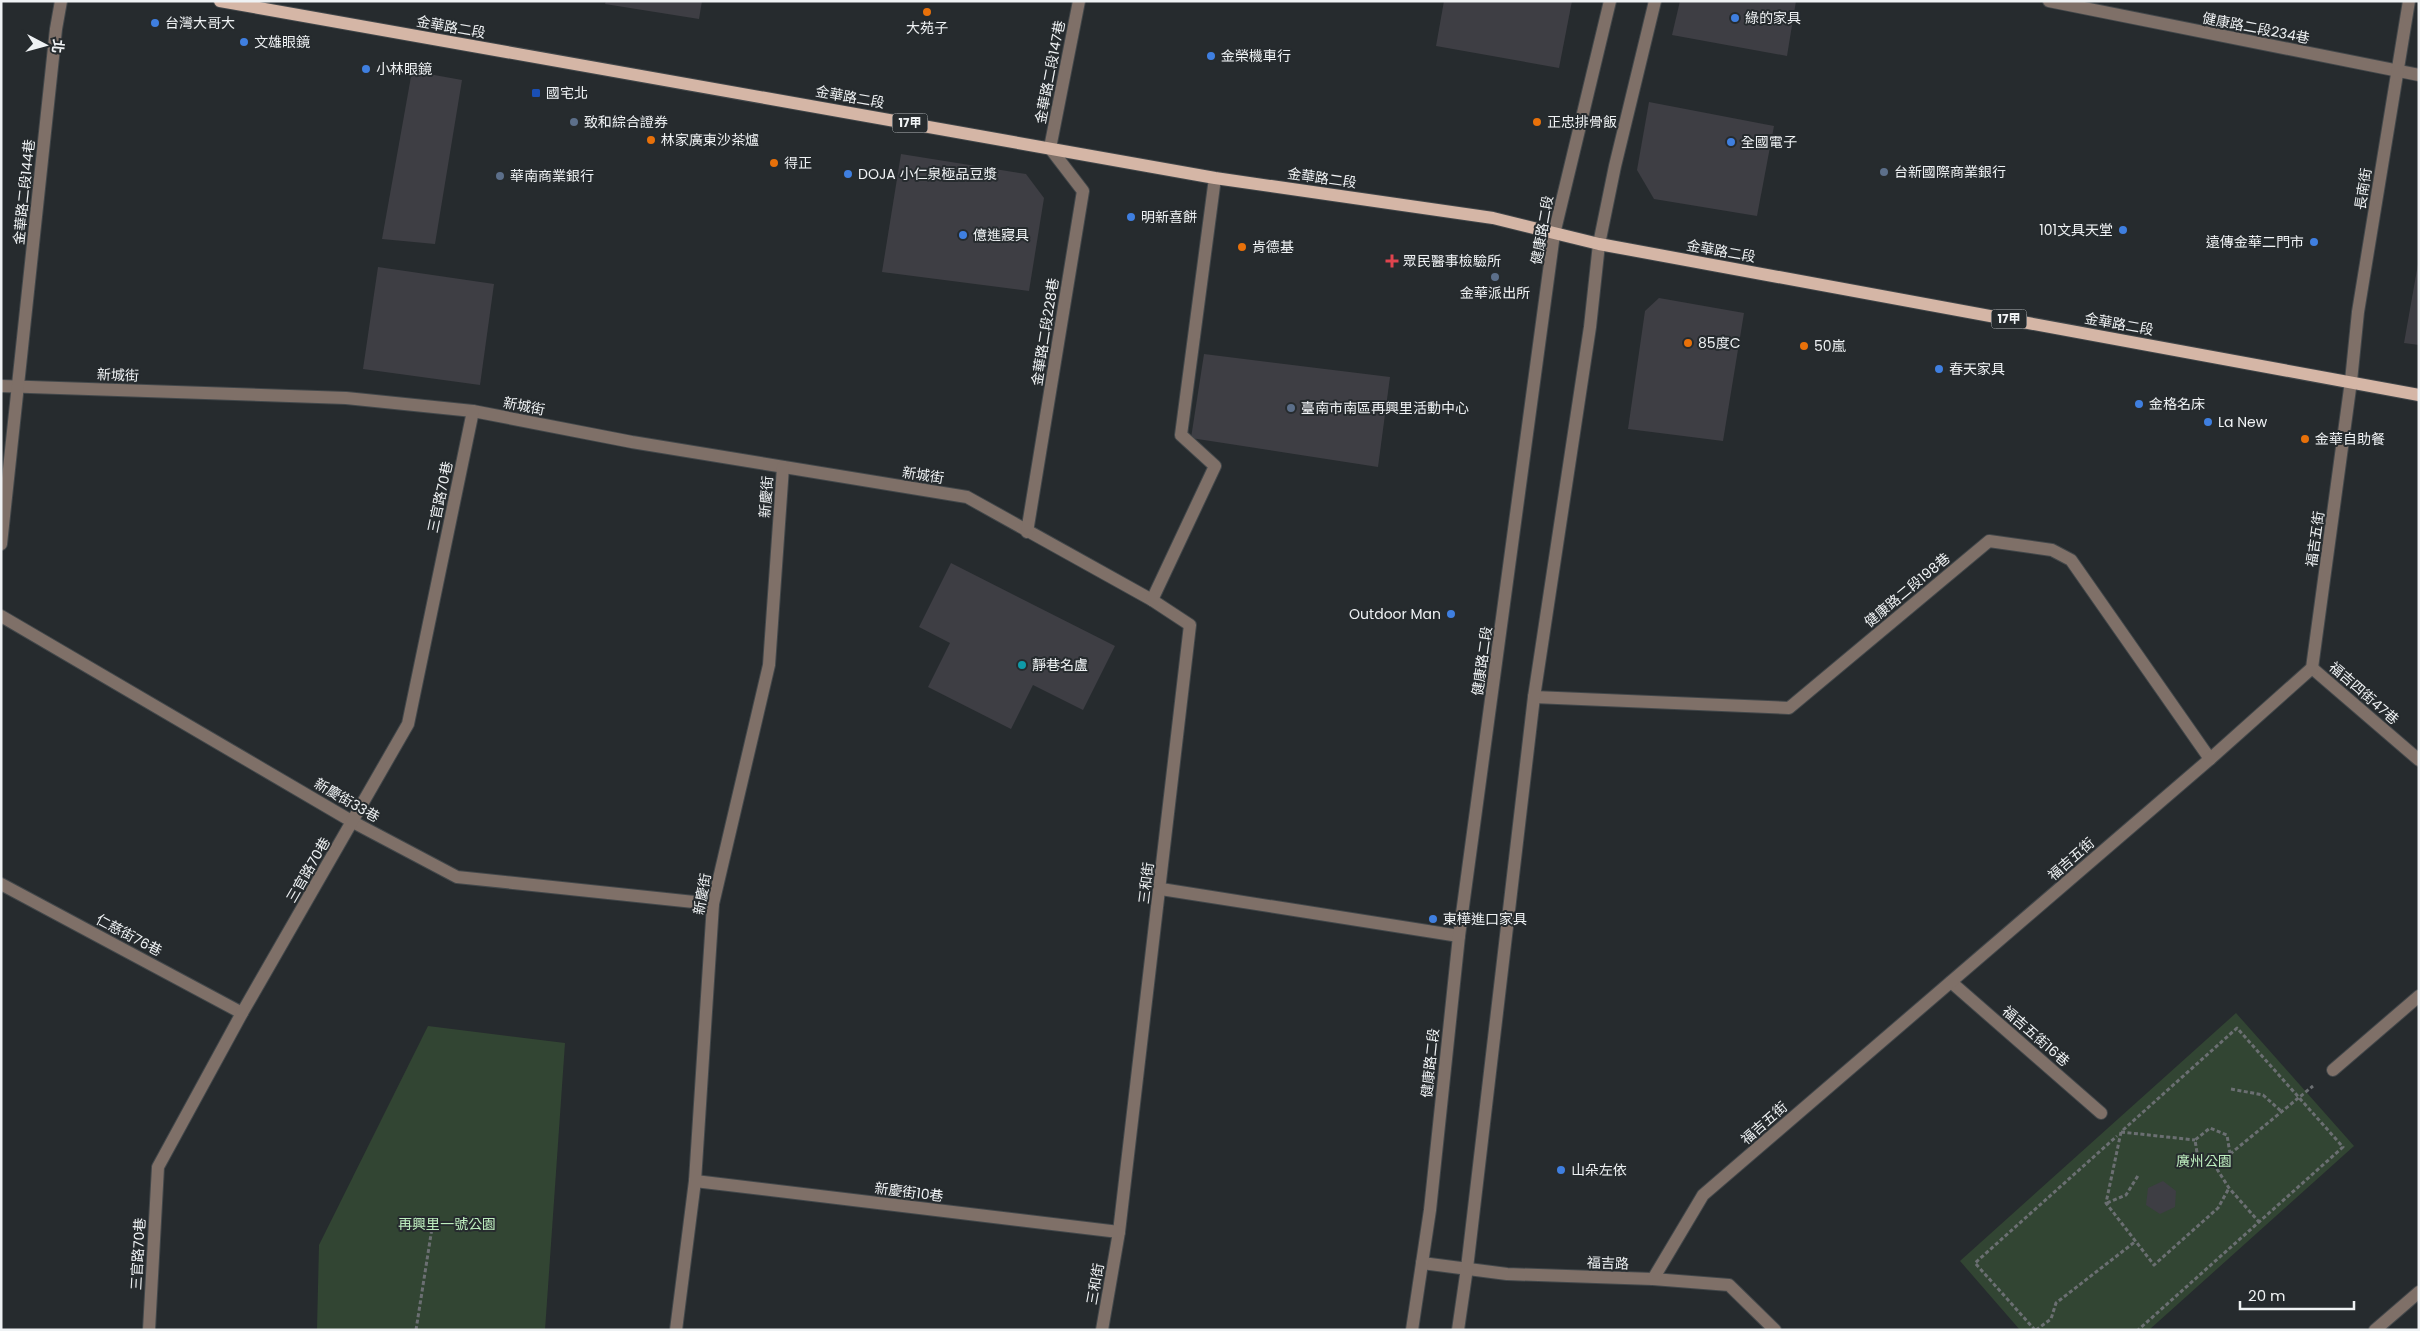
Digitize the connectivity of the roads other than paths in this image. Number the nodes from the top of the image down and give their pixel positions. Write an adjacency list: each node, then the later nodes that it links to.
1 (61, 1): 16 (street, 金華路二段144巷)
2 (220, 1): 10 (main road, 金華路二段 / 17甲)
3 (1079, 1): 10 (street, 金華路二段147巷)
4 (1610, 1): 12 (street, 健康路二段)
5 (1655, 1): 13 (street)
6 (2049, 1): 8 (street, 健康路二段234巷)
7 (2409, 1): 8 (street, 長南街)
8 (2398, 72): 9 (street, 健康路二段234巷); 14 (street, 長南街)
9 (2419, 75)
10 (1050, 148): 11 (main road, 金華路二段 / 17甲); 20 (street, 金華路二段228巷)
11 (1215, 178): 12 (main road, 金華路二段 / 17甲); 22 (street)
12 (1554, 234): 13 (main road, 金華路二段 / 17甲); 32 (street, 健康路二段)
13 (1599, 244): 14 (main road, 金華路二段 / 17甲); 25 (street)
14 (2351, 382): 17 (main road, 金華路二段 / 17甲); 24 (street, 福吉五街)
15 (1, 386): 16 (street, 新城街)
16 (18, 386): 18 (street, 新城街); 21 (street, 金華路二段144巷)
17 (2419, 395)
18 (472, 411): 19 (street, 新城街); 28 (street, 三官路70巷)
19 (782, 468): 20 (street, 新城街); 31 (street, 新慶街)
20 (1027, 532): 22 (street, 三和街)
21 (1, 544)
22 (1152, 600): 30 (street, 三和街)
23 (1, 616): 28 (street, 新慶街33巷)
24 (2312, 668): 26 (street, 福吉五街); 27 (street, 福吉四街47巷)
25 (1534, 697): 26 (street, 健康路二段198巷); 41 (street)
26 (2210, 759): 33 (street, 福吉五街)
27 (2419, 760)
28 (353, 822): 31 (street, 新慶街33巷); 35 (street, 三官路70巷)
29 (1, 884): 35 (street, 仁慈街76巷)
30 (1161, 889): 32 (street); 39 (street, 三和街)
31 (713, 904): 38 (street, 新慶街)
32 (1459, 936): 40 (street, 健康路二段)
33 (1951, 982): 37 (street, 福吉五街16巷); 42 (street, 福吉五街)
34 (2419, 996): 36 (street)
35 (242, 1013): 44 (street, 三官路70巷)
36 (2333, 1070)
37 (2101, 1113)
38 (696, 1181): 39 (street, 新慶街10巷); 45 (street, 新慶街)
39 (1119, 1232): 46 (street, 三和街)
40 (1422, 1263): 41 (street, 福吉路); 47 (street, 健康路二段)
41 (1467, 1268): 42 (street, 福吉路); 48 (street)
42 (1653, 1279): 49 (street, 福吉路)
43 (2419, 1292): 50 (street)
44 (149, 1330)
45 (676, 1330)
46 (1102, 1330)
47 (1412, 1330)
48 (1458, 1330)
49 (1775, 1330)
50 (2375, 1330)

